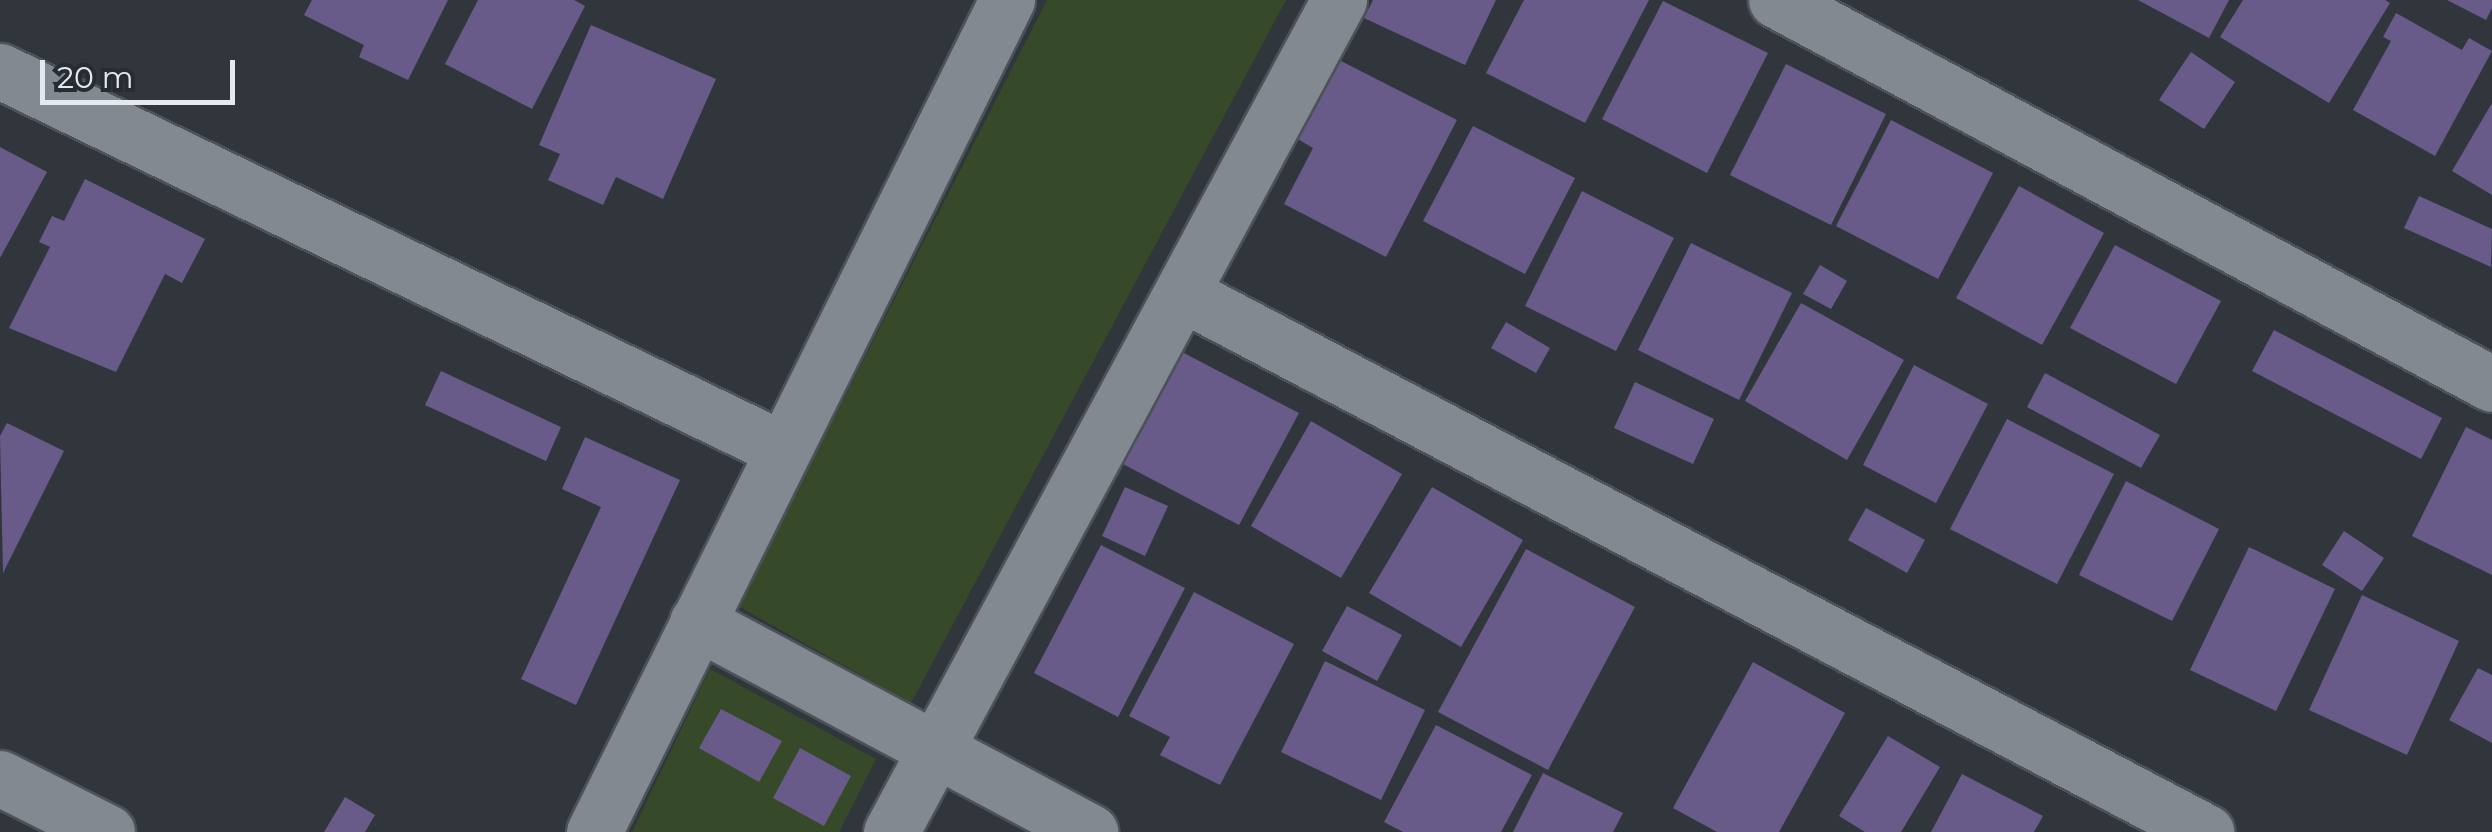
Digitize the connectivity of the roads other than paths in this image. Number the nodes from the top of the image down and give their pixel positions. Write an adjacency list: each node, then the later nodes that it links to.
1 (1007, 0): 7 (street)
2 (1339, 0): 5 (street)
3 (1776, 0): 6 (street)
4 (0, 72): 7 (street)
5 (1185, 295): 9 (street); 15 (street)
6 (2492, 384)
7 (782, 449): 8 (street)
8 (697, 622): 9 (street); 12 (street)
9 (936, 750): 13 (street); 14 (street)
10 (0, 778): 11 (street)
11 (107, 832)
12 (594, 832)
13 (891, 832)
14 (1091, 832)
15 (2206, 832)

